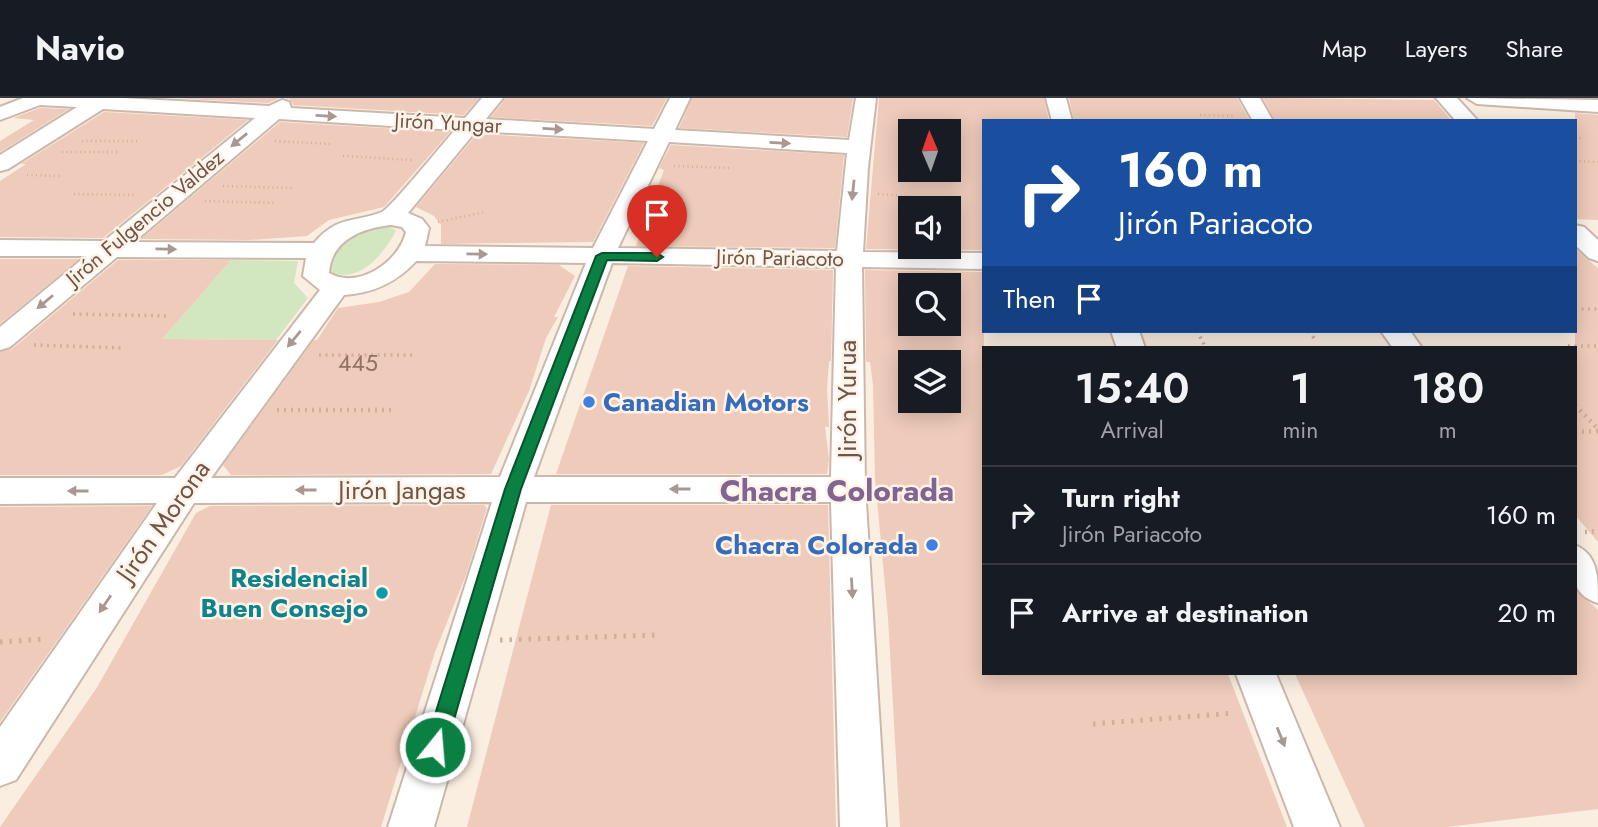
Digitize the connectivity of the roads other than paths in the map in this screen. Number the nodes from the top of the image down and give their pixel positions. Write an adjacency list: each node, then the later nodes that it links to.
1 (39, 98): 10 (street, Jirón Yungar); 13 (street)
2 (292, 98): 12 (street, Jirón Fulgencio Valdez)
3 (493, 98): 17 (street)
4 (680, 98): 18 (street)
5 (866, 98): 19 (street, Jirón Yurua)
6 (1056, 98): 14 (street)
7 (1250, 98): 15 (street)
8 (1446, 98): 16 (street)
9 (1477, 98): 11 (street)
10 (98, 103): 12 (street, Jirón Yungar); 20 (street)
11 (1598, 107)
12 (273, 113): 17 (street, Jirón Yungar, one-way to 17); 26 (street, Jirón Fulgencio Valdez, one-way to 26)
13 (0, 114)
14 (1061, 119)
15 (1262, 119)
16 (1466, 119)
17 (470, 125): 18 (street, Jirón Yungar, one-way to 18); 21 (street)
18 (661, 136): 19 (street, Jirón Yungar, one-way to 19); 30 (street)
19 (858, 148): 31 (street, Jirón Yurua, one-way to 31)
20 (8, 170)
21 (391, 218): 27 (street); 28 (street)
22 (1577, 232): 23 (street)
23 (1598, 232)
24 (1577, 234): 29 (street)
25 (0, 248): 26 (street)
26 (108, 249): 27 (street, one-way to 27); 34 (street, Jirón Fulgencio Valdez, one-way to 34)
27 (323, 251): 33 (street)
28 (408, 253): 30 (street, Jirón Pariacoto, one-way to 30); 33 (street)
29 (1598, 253)
30 (602, 256): 31 (street, Jirón Pariacoto); 35 (street)
31 (848, 258): 32 (street, Jirón Pariacoto); 36 (street, Jirón Yurua)
32 (982, 261)
33 (337, 286): 38 (street, Jirón Morona, one-way to 38)
34 (0, 341)
35 (513, 489): 36 (street, Jirón Jangas, one-way to 35); 38 (street, Jirón Jangas, one-way to 38); 43 (street)
36 (847, 489): 44 (street, Jirón Yurua, one-way to 44)
37 (0, 491): 38 (street, Jirón Jangas, one-way to 37)
38 (182, 491): 42 (street, Jirón Morona, one-way to 42)
39 (1577, 562): 40 (street)
40 (1598, 588)
41 (1263, 692): 45 (street, one-way to 45)
42 (0, 765)
43 (411, 827)
44 (863, 827)
45 (1317, 827)

